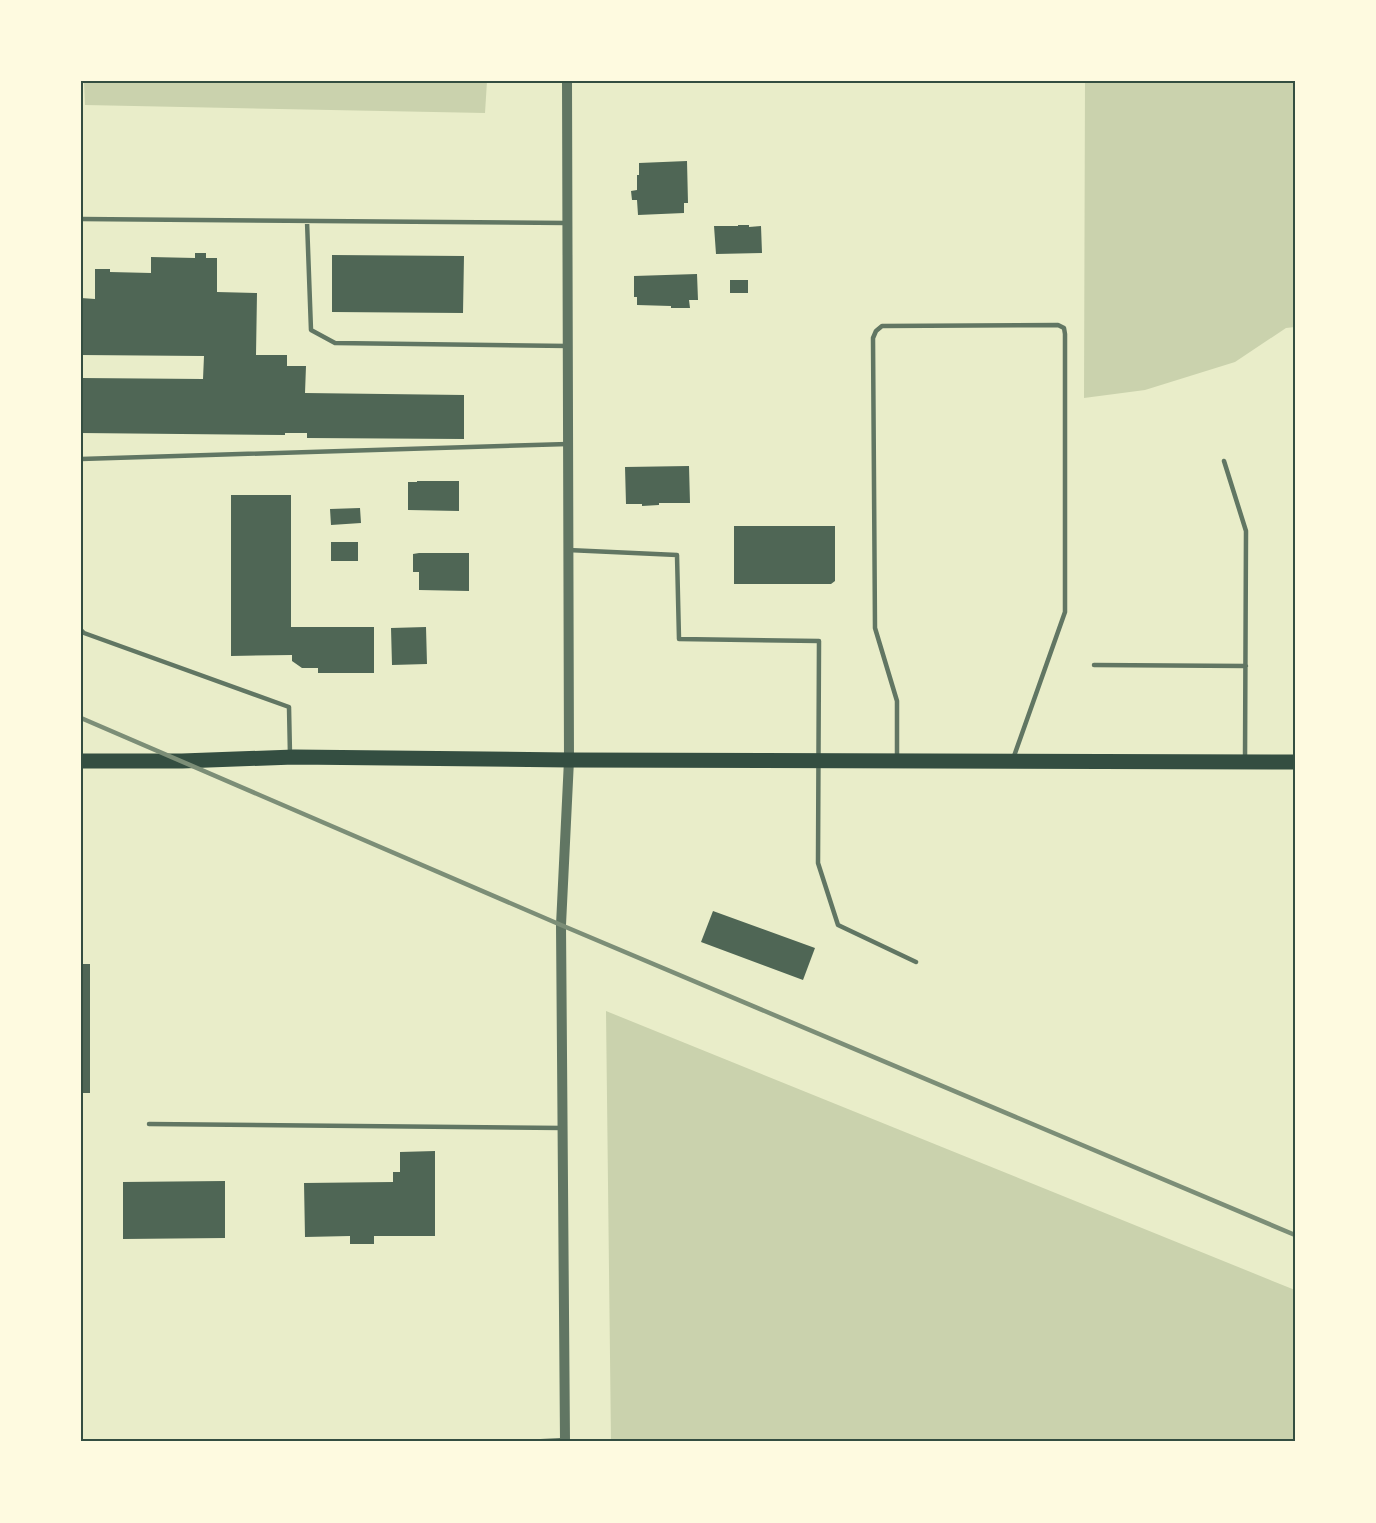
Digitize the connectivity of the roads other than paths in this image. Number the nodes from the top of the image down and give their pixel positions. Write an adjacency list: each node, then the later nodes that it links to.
1 (567, 81): 4 (street)
2 (81, 219): 3 (lane)
3 (307, 221): 4 (lane); 5 (lane)
4 (567, 224): 5 (street)
5 (568, 346): 6 (street)
6 (568, 444): 7 (lane); 9 (street)
7 (81, 459)
8 (1224, 460): 12 (lane)
9 (568, 550): 14 (street); 16 (lane)
10 (81, 630): 13 (lane)
11 (1094, 665): 12 (lane)
12 (1246, 666): 19 (lane)
13 (290, 758): 14 (main road); 15 (main road)
14 (569, 760): 16 (main road); 23 (street)
15 (81, 761)
16 (819, 761): 17 (main road); 21 (lane)
17 (897, 761): 18 (main road); 18 (lane)
18 (1012, 761): 19 (main road)
19 (1245, 762): 20 (main road)
20 (1295, 762)
21 (916, 962)
22 (148, 1125): 23 (lane)
23 (563, 1128): 24 (street)
24 (565, 1441): 25 (lane)
25 (526, 1442)

